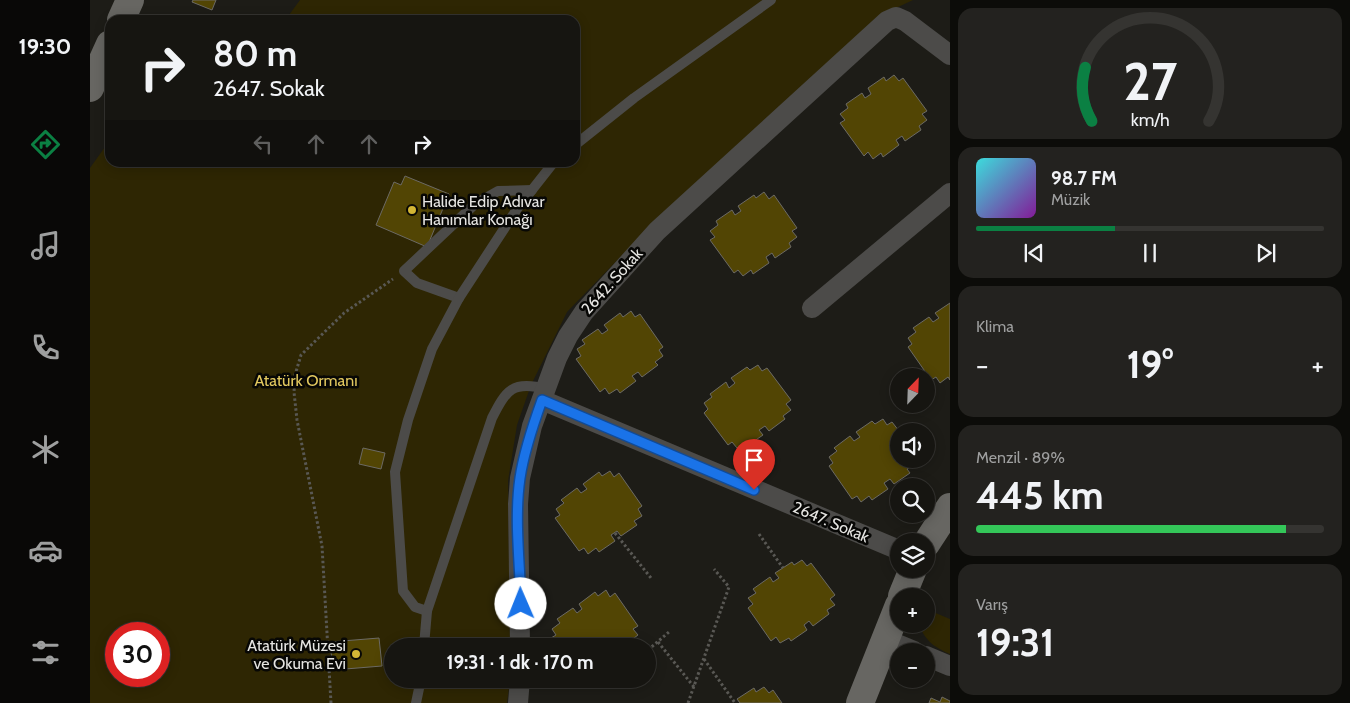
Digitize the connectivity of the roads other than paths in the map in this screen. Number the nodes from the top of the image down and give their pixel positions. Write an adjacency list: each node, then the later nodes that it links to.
1 (130, 0): 3 (street)
2 (771, 0): 7 (lane)
3 (123, 15)
4 (105, 55): 6 (street)
5 (950, 55): 13 (street, 2642. Sokak)
6 (90, 88)
7 (580, 141)
8 (550, 167): 9 (lane)
9 (532, 190): 11 (lane); 11 (lane)
10 (950, 193): 12 (street)
11 (459, 298): 17 (lane)
12 (812, 308)
13 (543, 394): 16 (street, 2647. Sokak); 17 (lane); 20 (street, 2642. Sokak)
14 (950, 507): 15 (street)
15 (933, 533)
16 (890, 546)
17 (427, 611): 19 (lane)
18 (890, 626): 21 (street)
19 (425, 638)
20 (520, 638)
21 (885, 639): 22 (street); 29 (street)
22 (895, 643)
23 (935, 660): 24 (street)
24 (950, 666)
25 (419, 688): 27 (lane)
26 (519, 688): 28 (street)
27 (416, 703)
28 (518, 703)
29 (860, 703)

